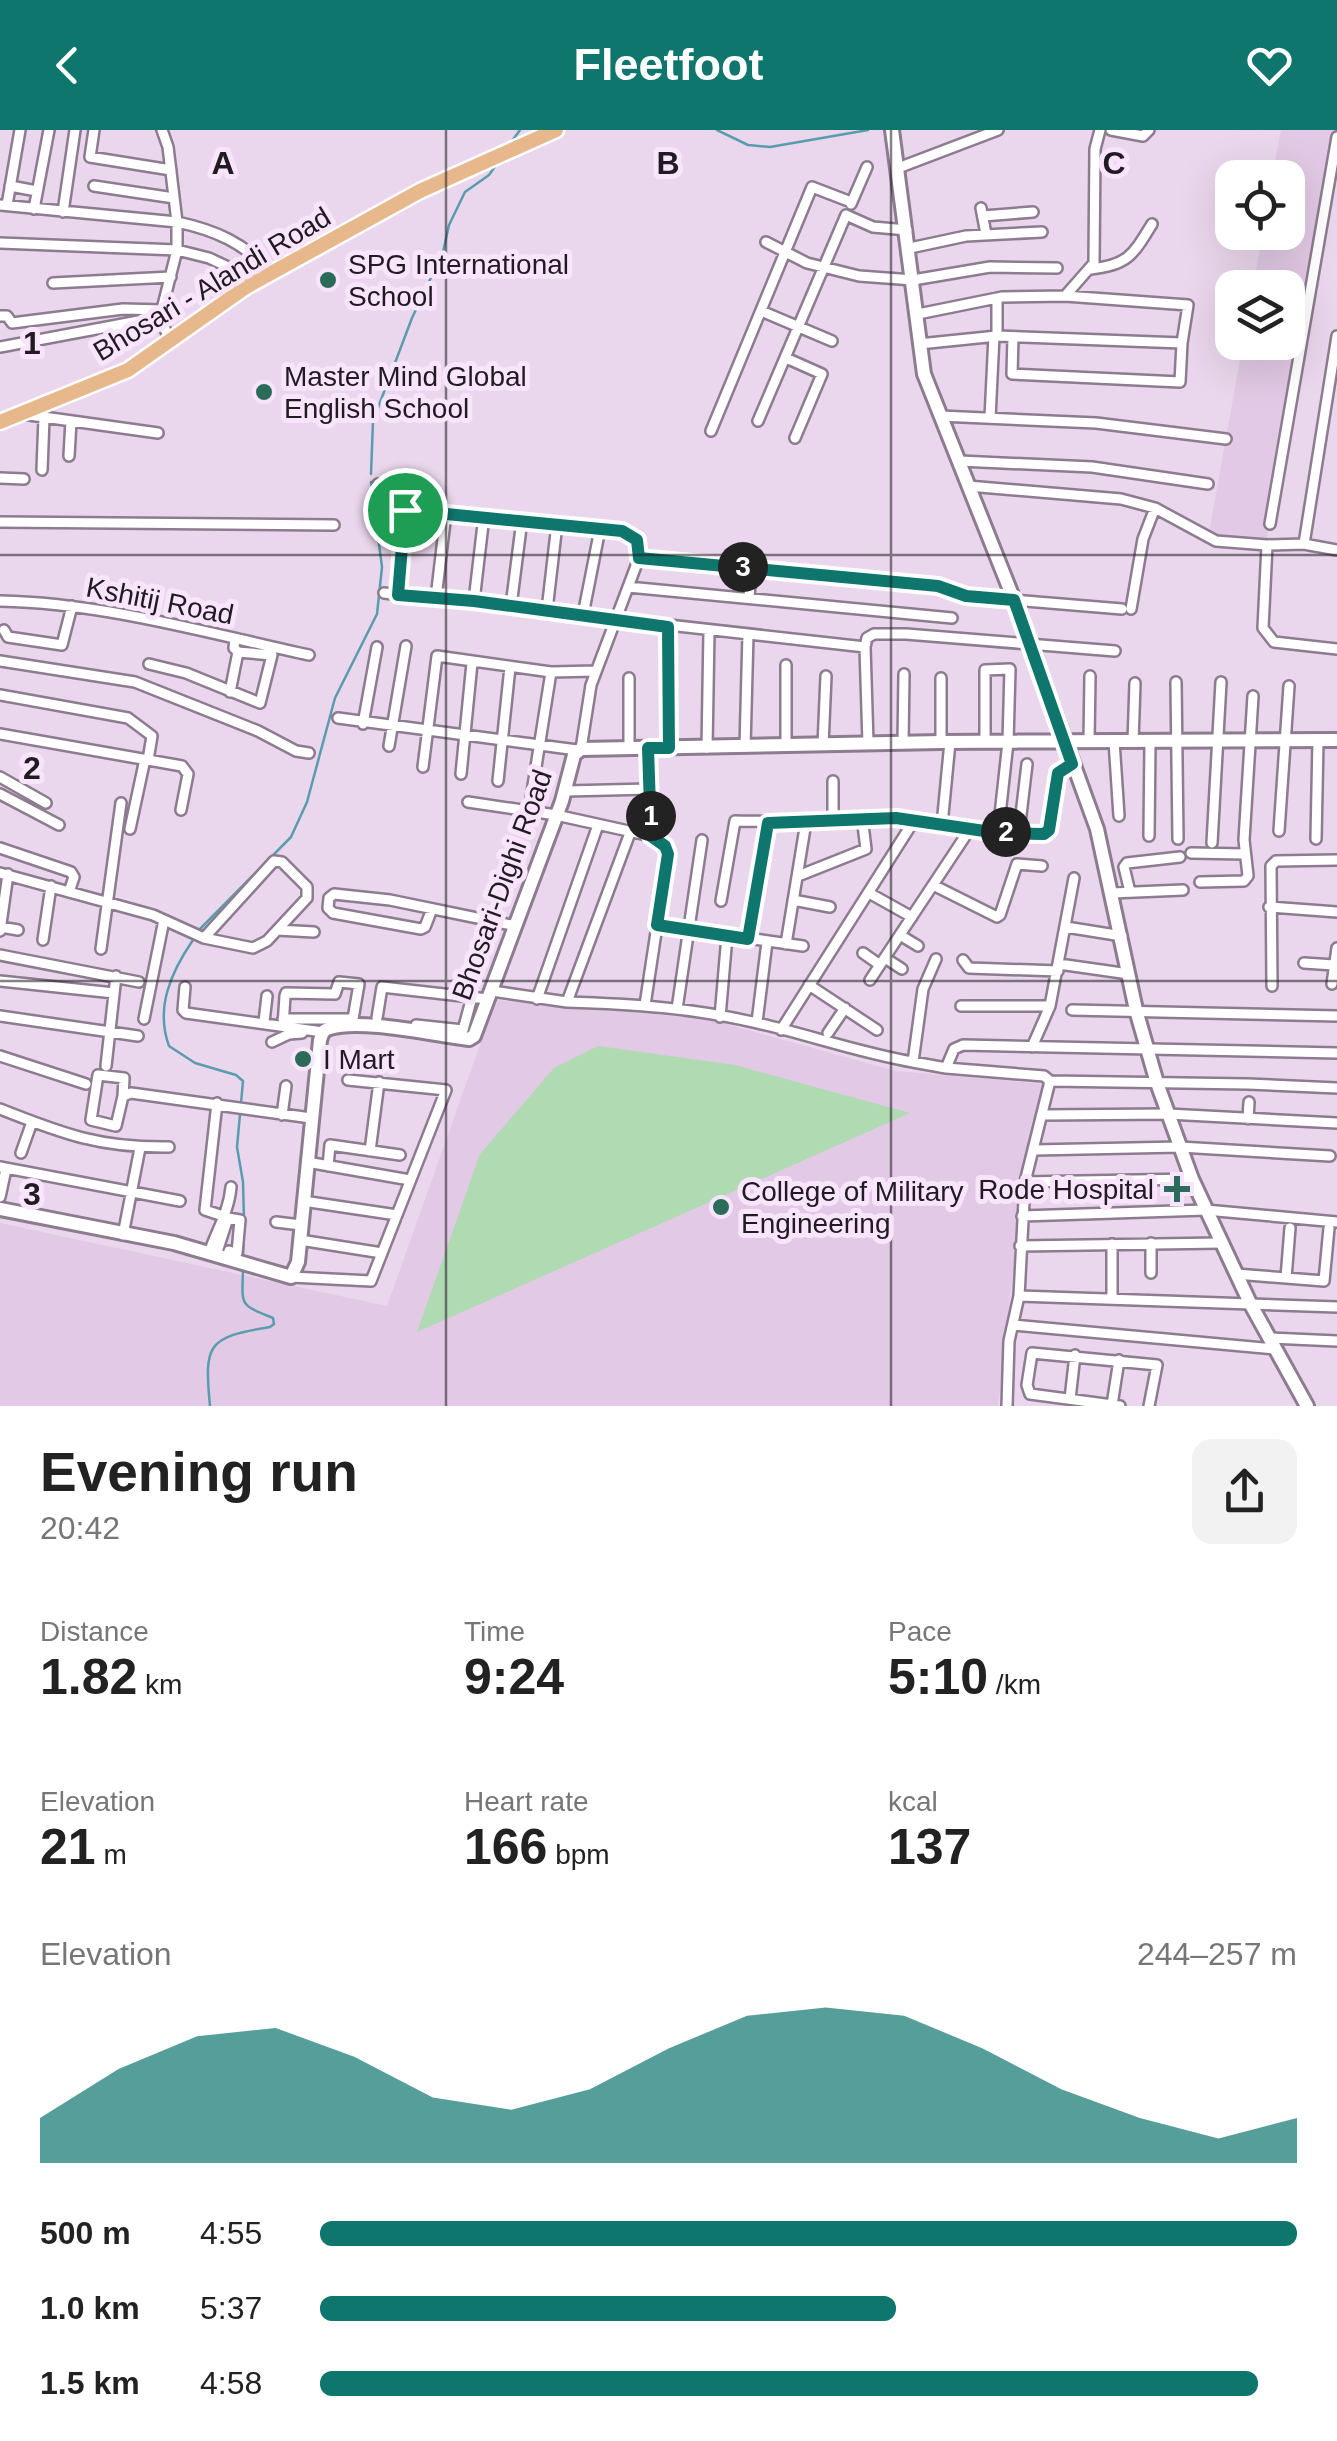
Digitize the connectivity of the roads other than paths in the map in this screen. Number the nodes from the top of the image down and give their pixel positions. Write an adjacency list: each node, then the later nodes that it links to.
1 (20, 130): 16 (street)
2 (50, 130): 18 (street)
3 (75, 130): 23 (street)
4 (94, 130): 15 (street)
5 (162, 130): 15 (street)
6 (556, 130): 41 (main road, Bhosari - Alandi Road)
7 (998, 130): 14 (street)
8 (1100, 130): 40 (street)
9 (1111, 130): 10 (street)
10 (1150, 130)
11 (892, 131): 14 (street)
12 (1337, 136): 91 (street)
13 (868, 167): 20 (street)
14 (898, 168): 29 (street)
15 (171, 170): 19 (street)
16 (10, 186): 18 (street); 21 (street)
17 (94, 186): 19 (street)
18 (38, 190): 22 (street)
19 (174, 198): 27 (street)
20 (852, 202): 26 (street); 37 (street)
21 (4, 205): 22 (street)
22 (34, 209): 23 (street)
23 (63, 212): 27 (street)
24 (1033, 212): 25 (street)
25 (1010, 215): 30 (street); 32 (street)
26 (846, 216): 29 (street); 39 (street)
27 (177, 222): 36 (street); 41 (street)
28 (1152, 224): 40 (street)
29 (906, 230): 35 (street)
30 (1012, 232): 31 (street); 32 (street)
31 (1042, 232)
32 (986, 234): 35 (street)
33 (0, 242): 36 (street)
34 (766, 242): 37 (street)
35 (910, 248): 43 (street)
36 (177, 250): 42 (street); 45 (street)
37 (785, 252): 39 (street); 48 (street)
38 (1057, 268): 43 (street)
39 (824, 269): 43 (street); 52 (street)
40 (1091, 270): 46 (street)
41 (270, 273): 45 (main road, Bhosari - Alandi Road)
42 (171, 277): 44 (street); 49 (street)
43 (913, 280): 50 (street)
44 (53, 284)
45 (246, 287): 56 (main road, Bhosari - Alandi Road)
46 (1064, 296): 47 (street); 58 (street)
47 (997, 298): 50 (street); 53 (street)
48 (761, 311): 52 (street); 71 (street)
49 (161, 314): 51 (street); 56 (street); 60 (street)
50 (918, 314): 59 (street)
51 (0, 316)
52 (798, 327): 57 (street); 61 (street)
53 (995, 336): 54 (street); 59 (street); 62 (street)
54 (1014, 336): 58 (street); 63 (street)
55 (1337, 336): 94 (street)
56 (170, 341): 64 (main road, Bhosari - Alandi Road)
57 (832, 341)
58 (1182, 343): 63 (street)
59 (919, 344): 65 (street)
60 (0, 347)
61 (786, 358): 70 (street); 73 (street)
62 (992, 374): 63 (street); 67 (street)
63 (1012, 374)
64 (21, 414): 66 (street); 68 (main road, Bhosari - Alandi Road)
65 (940, 416): 67 (street); 76 (street)
66 (44, 418): 69 (street); 77 (street)
67 (990, 418): 74 (street)
68 (0, 422)
69 (71, 422): 72 (street); 75 (street)
70 (758, 422)
71 (711, 431)
72 (158, 433)
73 (795, 438)
74 (1226, 439)
75 (68, 456)
76 (960, 461): 81 (street); 82 (street)
77 (42, 470)
78 (0, 478): 79 (street)
79 (24, 479)
80 (378, 484): 84 (street)
81 (1208, 484)
82 (968, 486): 83 (street); 105 (street)
83 (1155, 508): 95 (street); 105 (street)
84 (405, 510): 85 (street); 102 (street)
85 (446, 513): 86 (street); 103 (street)
86 (484, 516): 87 (street); 107 (street)
87 (522, 520): 90 (street); 109 (street)
88 (0, 522): 89 (street)
89 (334, 524)
90 (558, 524): 92 (street); 110 (street)
91 (1270, 524)
92 (600, 529): 98 (street); 111 (street)
93 (1279, 544): 94 (street); 95 (street); 97 (street)
94 (1304, 544): 96 (street)
95 (1267, 545): 123 (street)
96 (1337, 550)
97 (1324, 552)
98 (639, 558): 99 (street); 100 (street)
99 (751, 567): 104 (street); 105 (street)
100 (628, 587): 104 (street); 113 (street)
101 (384, 593): 102 (street)
102 (398, 595): 103 (street)
103 (436, 598): 107 (street)
104 (749, 598): 112 (street)
105 (1014, 600): 119 (street)
106 (0, 601): 108 (street, Kshitij Road)
107 (474, 601): 109 (street)
108 (72, 606): 115 (street); 118 (street, Kshitij Road)
109 (512, 606): 110 (street)
110 (547, 610): 111 (street)
111 (584, 616): 113 (street)
112 (952, 618)
113 (614, 622): 114 (street); 132 (street)
114 (668, 627): 116 (street); 176 (street)
115 (4, 630)
116 (708, 631): 117 (street); 177 (street)
117 (748, 634): 121 (street); 173 (street)
118 (235, 639): 125 (street); 126 (street, Kshitij Road)
119 (1028, 642): 121 (street); 124 (street); 155 (street)
120 (406, 646): 148 (street)
121 (865, 647): 169 (street)
122 (378, 648): 147 (street)
123 (1337, 650)
124 (1115, 651)
125 (238, 652): 143 (street); 143 (street)
126 (309, 655)
127 (0, 661): 179 (street)
128 (472, 663): 131 (street); 149 (street); 150 (street)
129 (150, 664): 143 (street)
130 (786, 665): 172 (street)
131 (510, 668): 133 (street); 152 (street)
132 (596, 671): 133 (street); 178 (street)
133 (550, 672): 167 (street)
134 (904, 674): 168 (street)
135 (826, 676): 170 (street)
136 (1090, 676): 156 (street)
137 (629, 678): 174 (street)
138 (940, 678): 158 (street)
139 (1176, 682): 164 (street)
140 (1220, 682): 165 (street)
141 (1135, 684): 162 (street)
142 (1289, 686): 157 (street)
143 (230, 692)
144 (0, 696): 180 (street)
145 (1254, 696): 166 (street)
146 (338, 718): 147 (street)
147 (363, 724): 148 (street)
148 (392, 727): 149 (street); 171 (street)
149 (428, 732): 150 (street); 183 (street)
150 (464, 733): 152 (street); 184 (street)
151 (0, 734): 180 (street)
152 (502, 738): 167 (street); 186 (street)
153 (1318, 740): 154 (street, Bhosari-Dighi Road); 157 (street, Bhosari-Dighi Road); 215 (street)
154 (1337, 740)
155 (1063, 741): 156 (street, Bhosari-Dighi Road); 160 (street, Bhosari-Dighi Road); 182 (street)
156 (1089, 741): 161 (street, Bhosari-Dighi Road)
157 (1284, 741): 166 (street, Bhosari-Dighi Road); 208 (street)
158 (945, 742): 159 (street, Bhosari-Dighi Road); 168 (street, Bhosari-Dighi Road); 205 (street)
159 (985, 742): 160 (street, Bhosari-Dighi Road); 160 (street)
160 (1008, 742): 210 (street)
161 (1114, 742): 162 (street, Bhosari-Dighi Road); 198 (street)
162 (1133, 742): 163 (street, Bhosari-Dighi Road)
163 (1150, 742): 164 (street, Bhosari-Dighi Road); 213 (street)
164 (1178, 742): 165 (street, Bhosari-Dighi Road); 214 (street)
165 (1218, 742): 166 (street, Bhosari-Dighi Road); 217 (street)
166 (1250, 742): 220 (street)
167 (541, 743): 178 (street); 195 (street)
168 (903, 743): 169 (street, Bhosari-Dighi Road)
169 (868, 744): 170 (street, Bhosari-Dighi Road)
170 (823, 745): 172 (street, Bhosari-Dighi Road)
171 (389, 746)
172 (786, 746): 173 (street, Bhosari-Dighi Road)
173 (745, 747): 177 (street, Bhosari-Dighi Road)
174 (629, 748): 175 (street, Bhosari-Dighi Road); 178 (street, Bhosari-Dighi Road)
175 (648, 748): 176 (street, Bhosari-Dighi Road); 188 (street)
176 (669, 748): 177 (street, Bhosari-Dighi Road)
177 (706, 748)
178 (579, 750): 189 (street, Bhosari-Dighi Road)
179 (309, 754)
180 (146, 759): 194 (street); 206 (street)
181 (1028, 764): 209 (street)
182 (1072, 764): 209 (street); 234 (street)
183 (422, 767)
184 (461, 774)
185 (0, 777): 193 (street)
186 (498, 781)
187 (833, 781): 199 (street)
188 (650, 789): 189 (street); 212 (street)
189 (566, 791): 196 (street, Bhosari-Dighi Road)
190 (0, 794): 203 (street)
191 (468, 802): 195 (street)
192 (121, 803): 237 (street)
193 (46, 804)
194 (181, 810)
195 (529, 811): 196 (street)
196 (556, 816): 204 (street); 245 (street, Bhosari-Dighi Road)
197 (862, 816): 199 (street); 200 (street); 225 (street)
198 (1119, 816)
199 (833, 818): 201 (street)
200 (915, 819): 205 (street); 233 (street)
201 (806, 822): 202 (street); 225 (street)
202 (768, 823): 236 (street); 256 (street)
203 (60, 825)
204 (598, 825): 211 (street); 286 (street)
205 (942, 825): 207 (street)
206 (130, 829)
207 (970, 829): 210 (street); 228 (street)
208 (1279, 831)
209 (1019, 832): 210 (street)
210 (998, 833)
211 (630, 834): 212 (street); 287 (street)
212 (651, 836): 244 (street)
213 (1148, 836)
214 (1178, 839)
215 (1316, 839)
216 (702, 840): 250 (street)
217 (1212, 843)
218 (0, 848): 231 (street)
219 (1191, 854): 220 (street)
220 (1245, 854): 227 (street)
221 (1180, 857): 232 (street)
222 (1337, 860): 238 (street)
223 (1042, 866): 228 (street)
224 (4, 873): 229 (street); 247 (street)
225 (798, 876): 235 (street)
226 (1074, 878): 246 (street)
227 (1200, 882)
228 (933, 885): 242 (street)
229 (51, 886): 231 (street); 257 (street)
230 (1184, 890): 232 (street)
231 (69, 892): 237 (street)
232 (1130, 892): 234 (street)
233 (869, 893): 242 (street); 279 (street)
234 (1112, 893): 254 (street)
235 (794, 900): 239 (street); 259 (street)
236 (721, 901)
237 (108, 903): 243 (street); 263 (street)
238 (1269, 906): 241 (street); 280 (street)
239 (830, 907)
240 (432, 909): 240 (street); 245 (street)
241 (1337, 912)
242 (912, 917): 252 (street)
243 (164, 920): 255 (street); 298 (street)
244 (657, 925): 250 (street); 288 (street)
245 (516, 926): 283 (street, Bhosari-Dighi Road)
246 (1066, 927): 254 (street); 271 (street)
247 (0, 929): 248 (street)
248 (18, 930)
249 (277, 930): 251 (street); 255 (street); 255 (street)
250 (690, 930): 253 (street); 292 (street)
251 (314, 932)
252 (900, 935): 261 (street); 268 (street)
253 (727, 936): 256 (street); 296 (street)
254 (1122, 936): 273 (street)
255 (204, 938)
256 (748, 939): 258 (street)
257 (43, 940)
258 (768, 942): 259 (street); 301 (street)
259 (786, 944): 260 (street)
260 (804, 946)
261 (918, 946)
262 (1337, 948): 270 (street)
263 (101, 950)
264 (863, 953): 268 (street)
265 (0, 955): 274 (street)
266 (936, 959): 314 (street)
267 (963, 960): 271 (street)
268 (882, 961): 272 (street); 275 (street)
269 (1304, 963): 270 (street)
270 (1334, 965): 278 (street)
271 (1059, 967): 273 (street); 290 (street)
272 (902, 969)
273 (1129, 974): 294 (street)
274 (116, 976): 277 (street); 282 (street)
275 (870, 980)
276 (0, 981): 282 (street)
277 (139, 982)
278 (1332, 984)
279 (809, 985): 291 (street); 302 (street)
280 (1272, 986)
281 (185, 987): 299 (street)
282 (114, 993): 306 (street)
283 (490, 995): 285 (street); 286 (street); 304 (street, Bhosari-Dighi Road)
284 (267, 996): 299 (street)
285 (472, 997): 285 (street)
286 (537, 999): 287 (street)
287 (567, 1002): 288 (street)
288 (645, 1005): 292 (street)
289 (961, 1006): 290 (street)
290 (1050, 1006): 309 (street)
291 (844, 1008): 303 (street); 305 (street)
292 (677, 1009): 296 (street)
293 (1072, 1010): 294 (street)
294 (1136, 1010): 297 (street); 310 (street)
295 (0, 1016): 306 (street)
296 (720, 1016): 301 (street)
297 (1337, 1016)
298 (144, 1019)
299 (264, 1022): 300 (street)
300 (283, 1022): 300 (street); 304 (street)
301 (757, 1022): 302 (street)
302 (781, 1030): 314 (street)
303 (877, 1030)
304 (323, 1032): 311 (street)
305 (828, 1032)
306 (109, 1033): 307 (street); 315 (street)
307 (138, 1036)
308 (272, 1042): 311 (street)
309 (1032, 1048): 310 (street); 316 (street)
310 (1148, 1048): 312 (street); 320 (street)
311 (318, 1052): 331 (street)
312 (1337, 1053)
313 (0, 1056): 321 (street)
314 (913, 1062): 316 (street)
315 (106, 1066)
316 (946, 1068): 318 (street)
317 (348, 1080): 319 (street)
318 (1050, 1081): 320 (street); 328 (street)
319 (379, 1082): 339 (street); 347 (street)
320 (1157, 1083): 323 (street); 329 (street)
321 (86, 1084)
322 (286, 1086): 330 (street)
323 (1337, 1088)
324 (124, 1096): 324 (street); 325 (street)
325 (217, 1102): 330 (street); 357 (street)
326 (1249, 1102): 332 (street)
327 (0, 1109): 333 (street)
328 (1044, 1114): 329 (street); 338 (street)
329 (1168, 1114): 332 (street); 335 (street)
330 (282, 1115): 331 (street)
331 (311, 1118): 343 (street)
332 (1248, 1118): 334 (street)
333 (32, 1122): 337 (street); 340 (street)
334 (1337, 1123)
335 (1180, 1146): 338 (street); 342 (street); 346 (street)
336 (169, 1147): 337 (street)
337 (140, 1148): 350 (street)
338 (1034, 1150): 348 (street)
339 (370, 1151): 341 (street); 344 (street)
340 (21, 1153)
341 (400, 1155)
342 (1330, 1156)
343 (307, 1162): 344 (street); 353 (street)
344 (328, 1166): 347 (street)
345 (3, 1168): 350 (street); 351 (street)
346 (1192, 1179): 348 (street); 355 (street)
347 (410, 1180): 356 (street)
348 (1025, 1182): 358 (street)
349 (231, 1187): 357 (street)
350 (132, 1194): 352 (street); 363 (street)
351 (0, 1197)
352 (180, 1201)
353 (304, 1202): 356 (street); 362 (street)
354 (0, 1209): 363 (street)
355 (1206, 1210): 358 (street); 360 (street); 364 (street)
356 (397, 1214): 368 (street)
357 (223, 1216): 369 (street)
358 (1022, 1216): 367 (street)
359 (276, 1222): 362 (street)
360 (1333, 1226): 373 (street)
361 (1290, 1228): 373 (street)
362 (300, 1232): 368 (street); 372 (street)
363 (124, 1234): 369 (street)
364 (1222, 1243): 366 (street); 371 (street)
365 (1112, 1244): 366 (street); 367 (street); 375 (street)
366 (1151, 1244): 370 (street)
367 (1020, 1246): 374 (street)
368 (382, 1252): 372 (street)
369 (222, 1254): 372 (street)
370 (1151, 1273)
371 (1236, 1274): 373 (street); 376 (street)
372 (291, 1277)
373 (1286, 1278)
374 (1019, 1296): 375 (street); 378 (street)
375 (1112, 1299): 376 (street)
376 (1250, 1303): 377 (street); 380 (street)
377 (1337, 1307)
378 (1013, 1326): 380 (street); 385 (street)
379 (1337, 1341): 380 (street)
380 (1272, 1344): 387 (street)
381 (1074, 1355): 382 (street); 383 (street); 383 (street)
382 (1119, 1360): 384 (street); 386 (street)
383 (1070, 1398): 384 (street)
384 (1116, 1405)
385 (1006, 1406)
386 (1150, 1406)
387 (1307, 1406)

